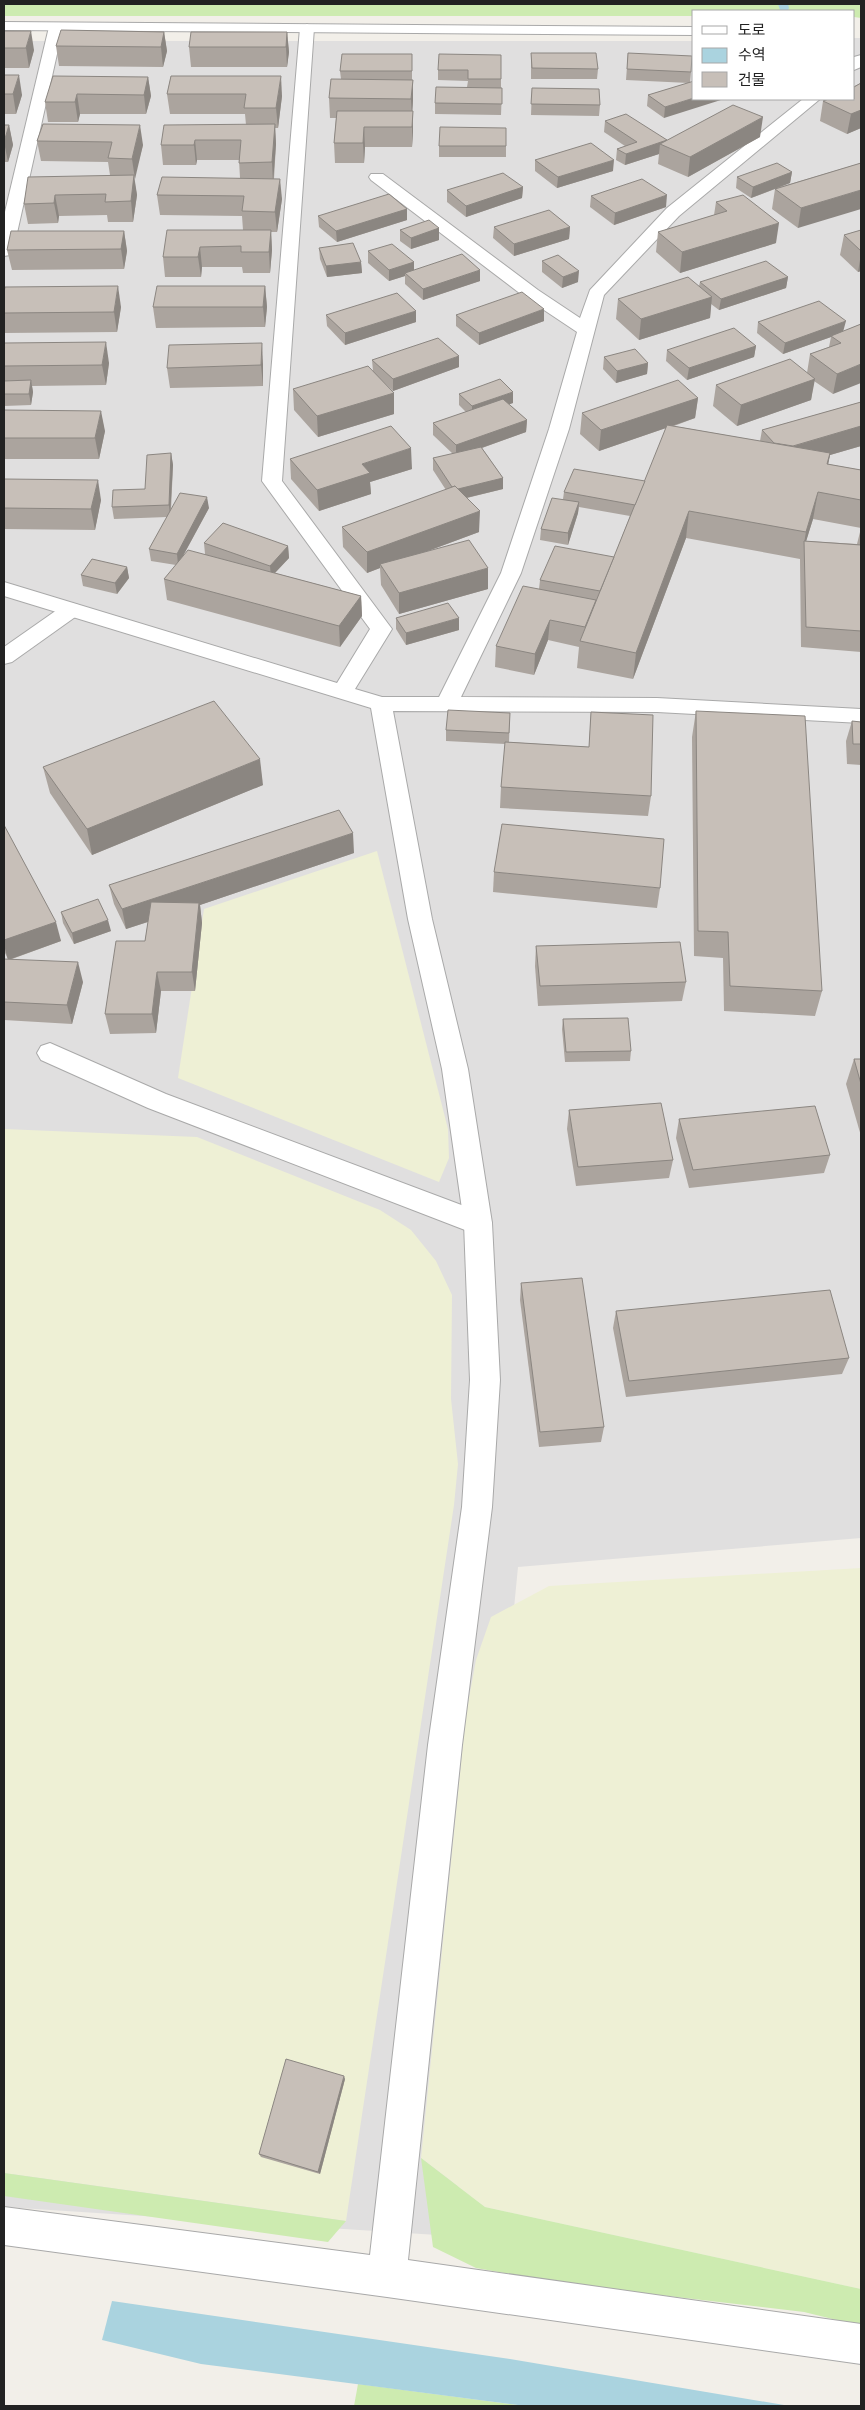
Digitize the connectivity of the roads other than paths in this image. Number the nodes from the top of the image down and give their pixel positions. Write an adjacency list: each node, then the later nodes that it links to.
1 (4, 26): 2 (street)
2 (56, 27): 3 (street); 7 (street)
3 (307, 28): 4 (street); 12 (street)
4 (692, 30)
5 (811, 100): 8 (street)
6 (377, 177): 8 (street)
7 (4, 251)
8 (586, 330): 14 (street)
9 (4, 589): 10 (street)
10 (71, 610): 11 (street); 12 (street)
11 (4, 657)
12 (342, 692): 13 (street)
13 (381, 704): 14 (street); 17 (street)
14 (446, 704): 15 (street)
15 (861, 716)
16 (50, 1053): 17 (street)
17 (478, 1223): 19 (street)
18 (4, 2226): 19 (street)
19 (387, 2277): 20 (street)
20 (861, 2344)

